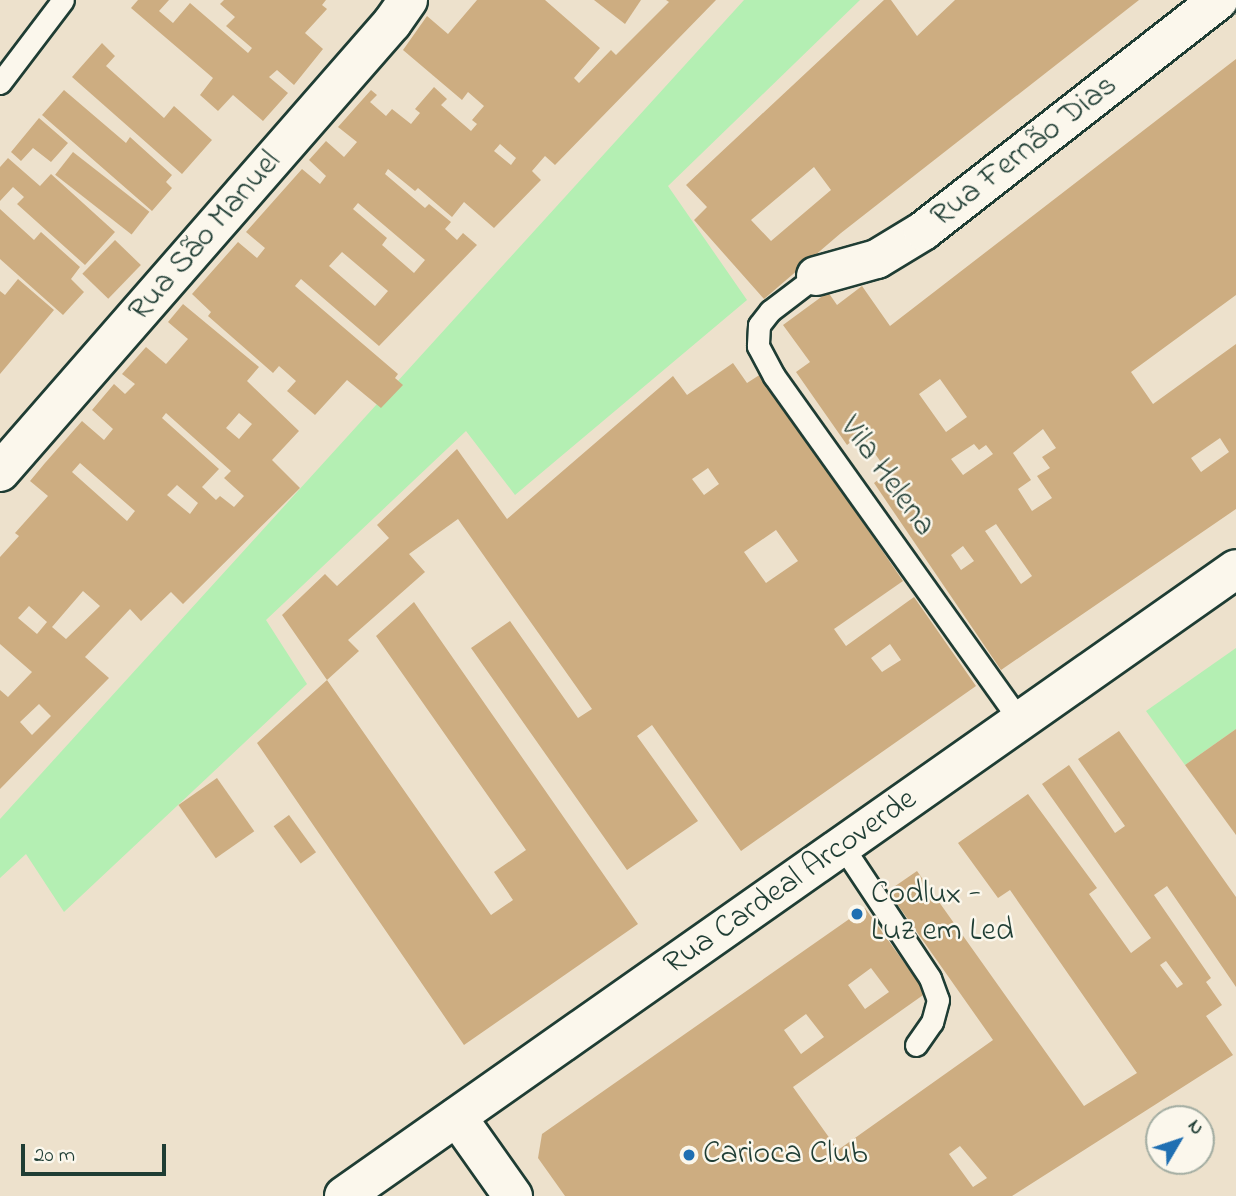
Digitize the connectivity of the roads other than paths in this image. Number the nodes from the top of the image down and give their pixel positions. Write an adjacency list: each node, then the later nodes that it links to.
1 (63, 0): 4 (lane)
2 (408, 0): 6 (street, Rua São Manuel)
3 (1219, 0): 5 (street, Rua Fernão Dias)
4 (0, 83)
5 (816, 276): 8 (lane, Vila Helena)
6 (0, 472)
7 (1236, 569): 8 (street, Rua Cardeal Arcoverde)
8 (1020, 722): 9 (street, Rua Cardeal Arcoverde)
9 (843, 847): 10 (lane); 11 (street, Rua Cardeal Arcoverde)
10 (916, 1045)
11 (457, 1117): 12 (street, Rua Cardeal Arcoverde); 13 (street)
12 (344, 1196)
13 (513, 1196)

